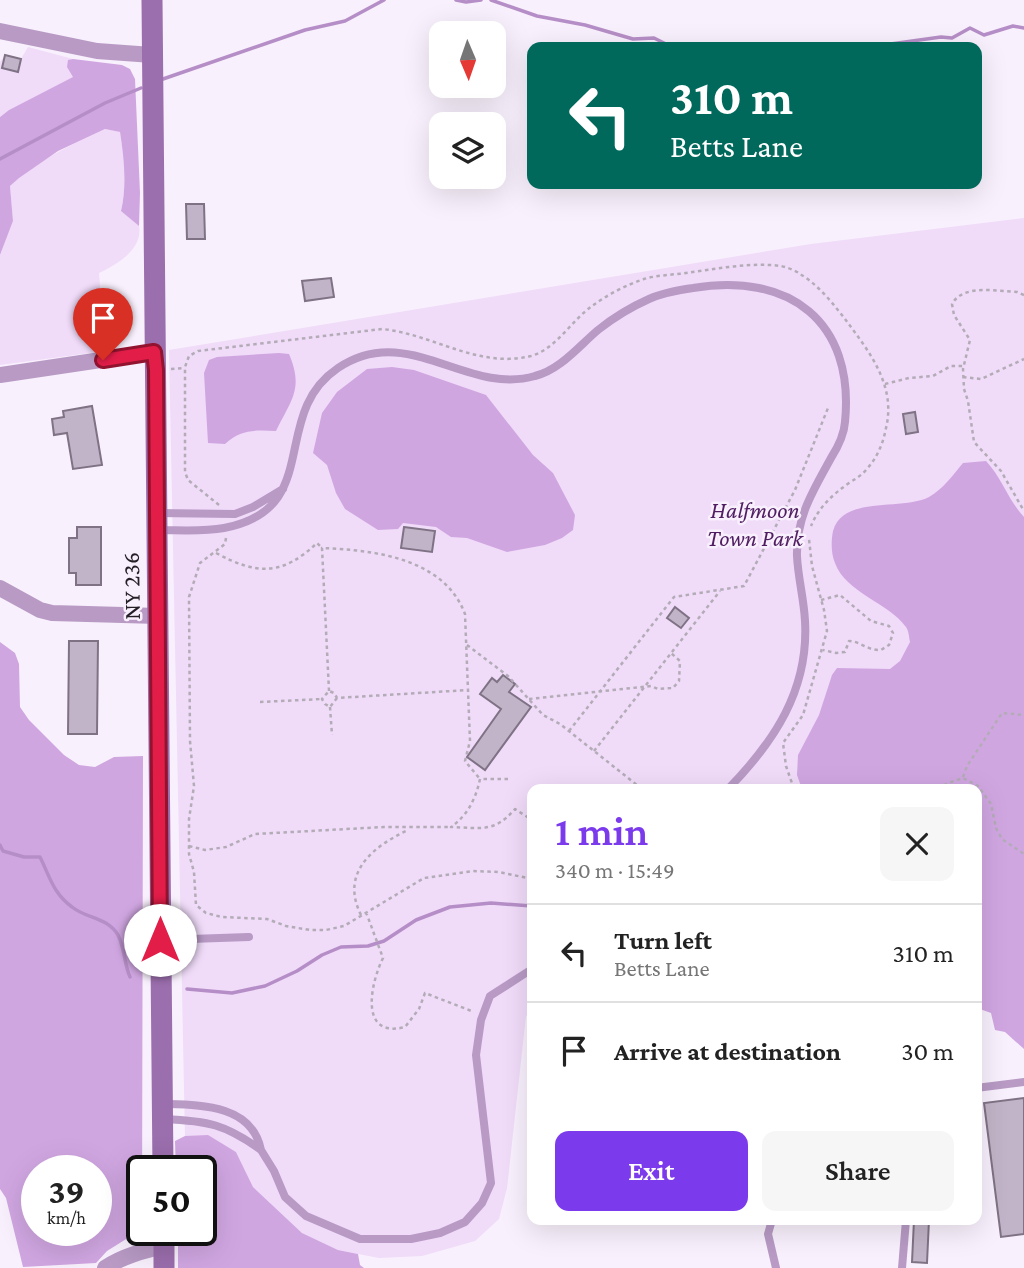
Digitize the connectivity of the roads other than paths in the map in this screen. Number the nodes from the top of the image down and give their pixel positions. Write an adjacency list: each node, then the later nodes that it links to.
1 (152, 0): 3 (main road, NY 236 / NY 236)
2 (0, 31): 3 (street)
3 (152, 55): 4 (main road, NY 236 / NY 236)
4 (160, 361): 5 (street); 7 (main road, NY 236 / NY 236)
5 (0, 375)
6 (284, 488): 7 (lane); 7 (lane); 10 (lane)
7 (157, 521): 9 (main road, NY 236 / NY 236)
8 (0, 588): 9 (street)
9 (158, 616): 12 (main road, NY 236 / NY 236)
10 (733, 784)
11 (249, 937): 12 (lane)
12 (160, 940): 16 (main road, NY 236 / NY 236)
13 (527, 973): 17 (lane)
14 (1024, 1082): 15 (lane)
15 (982, 1087)
16 (161, 1112): 17 (lane); 17 (lane); 18 (main road, NY 236 / NY 236)
17 (261, 1150)
18 (162, 1155)
19 (771, 1225): 25 (lane)
20 (906, 1225): 26 (lane)
21 (150, 1246): 23 (street)
22 (164, 1246): 24 (main road)
23 (105, 1268)
24 (164, 1268)
25 (776, 1268)
26 (902, 1268)

